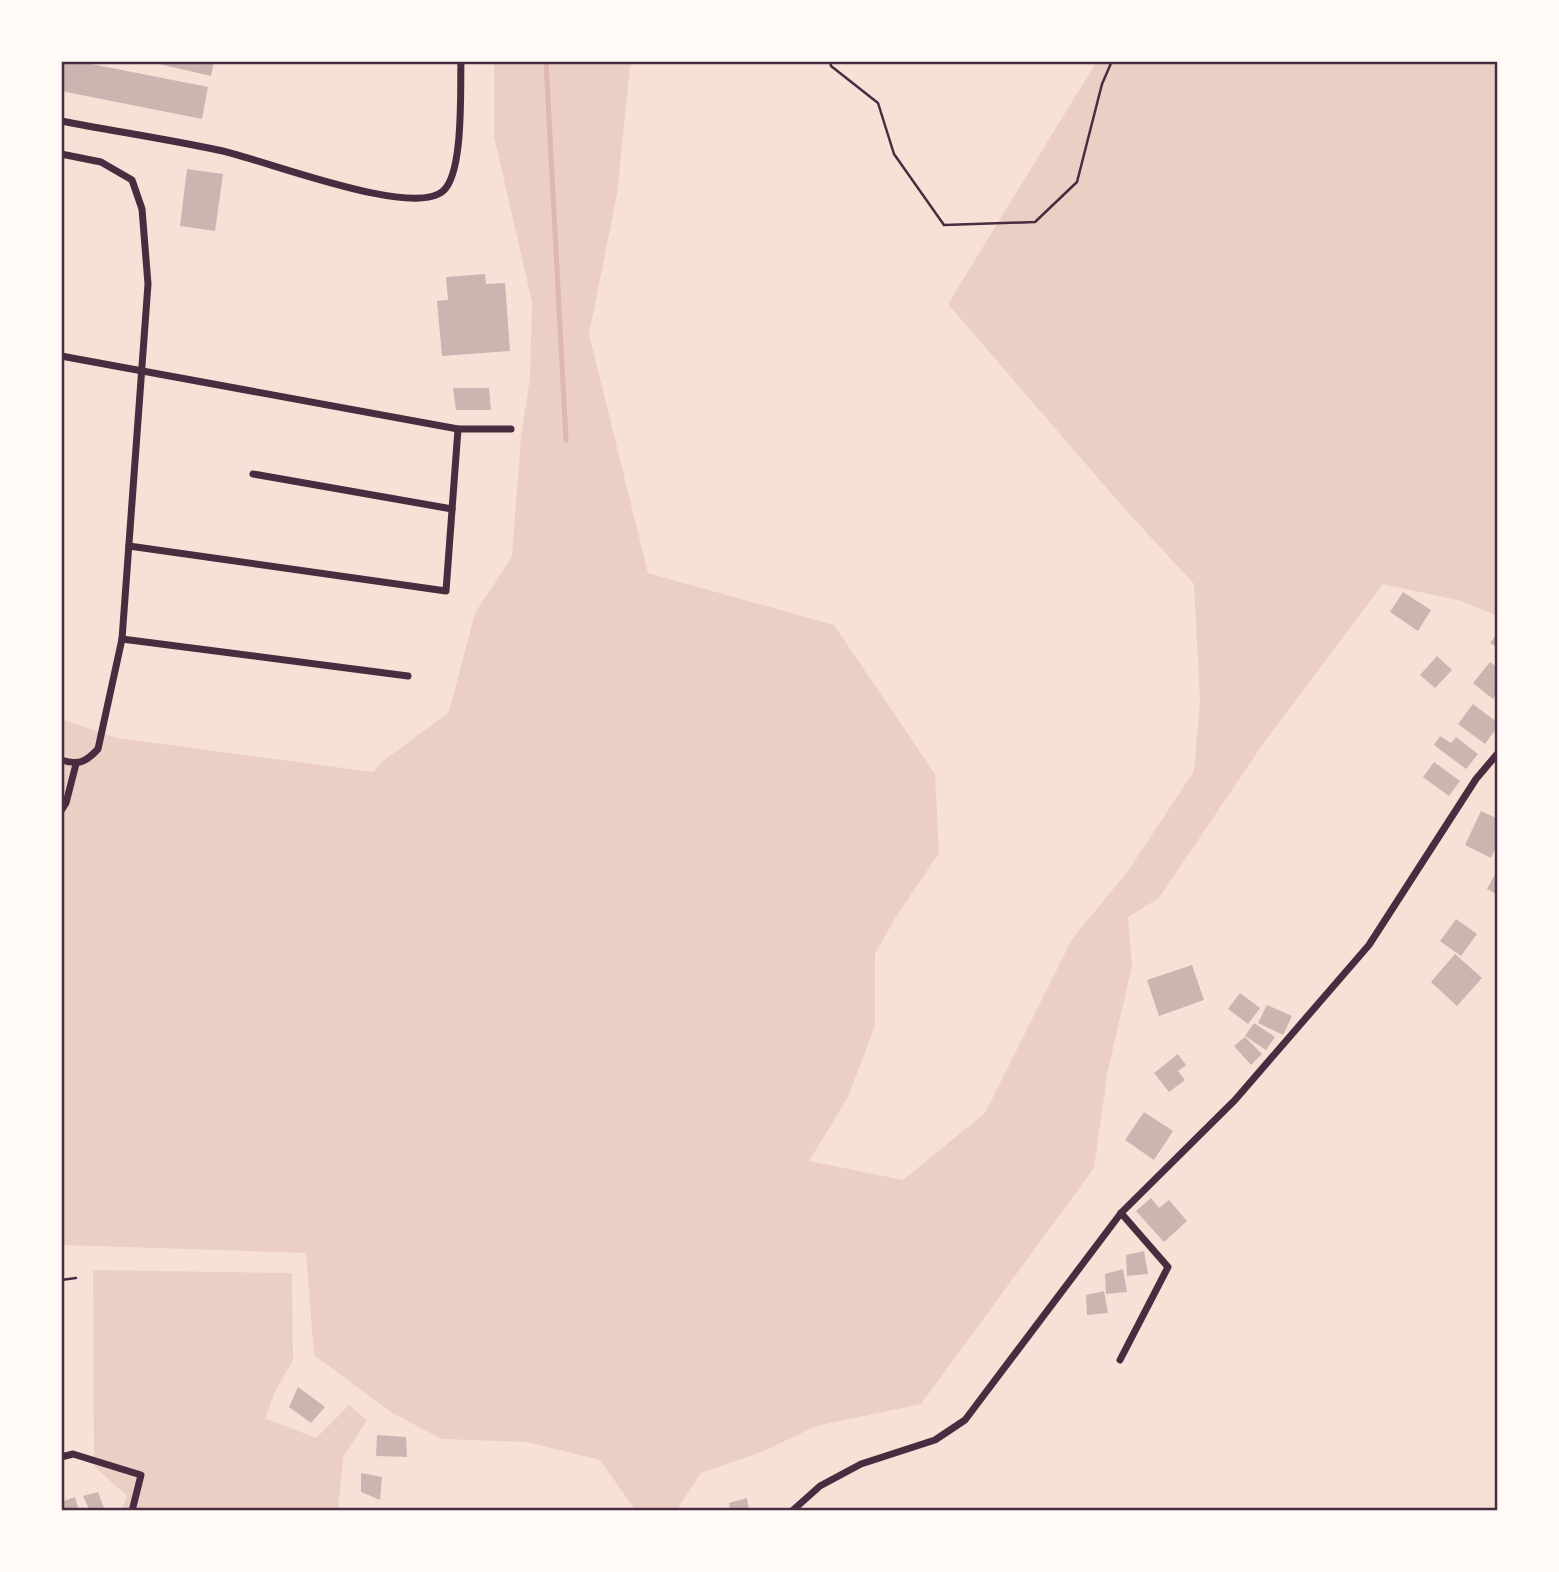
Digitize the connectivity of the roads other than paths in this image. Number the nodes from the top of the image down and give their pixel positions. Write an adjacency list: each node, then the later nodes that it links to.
1 (461, 61): 2 (street)
2 (61, 121)
3 (61, 154): 5 (street)
4 (61, 356): 5 (street)
5 (142, 371): 6 (street); 10 (street)
6 (458, 429): 7 (street); 9 (street)
7 (512, 429)
8 (253, 474): 9 (street)
9 (452, 509): 10 (street)
10 (129, 546): 11 (street)
11 (122, 639): 12 (street); 15 (street)
12 (408, 676)
13 (1498, 753): 17 (street)
14 (61, 760): 15 (street)
15 (76, 765): 16 (street)
16 (61, 811)
17 (1121, 1213): 18 (street); 21 (street)
18 (1120, 1360)
19 (61, 1457): 20 (street)
20 (132, 1511)
21 (792, 1511)

